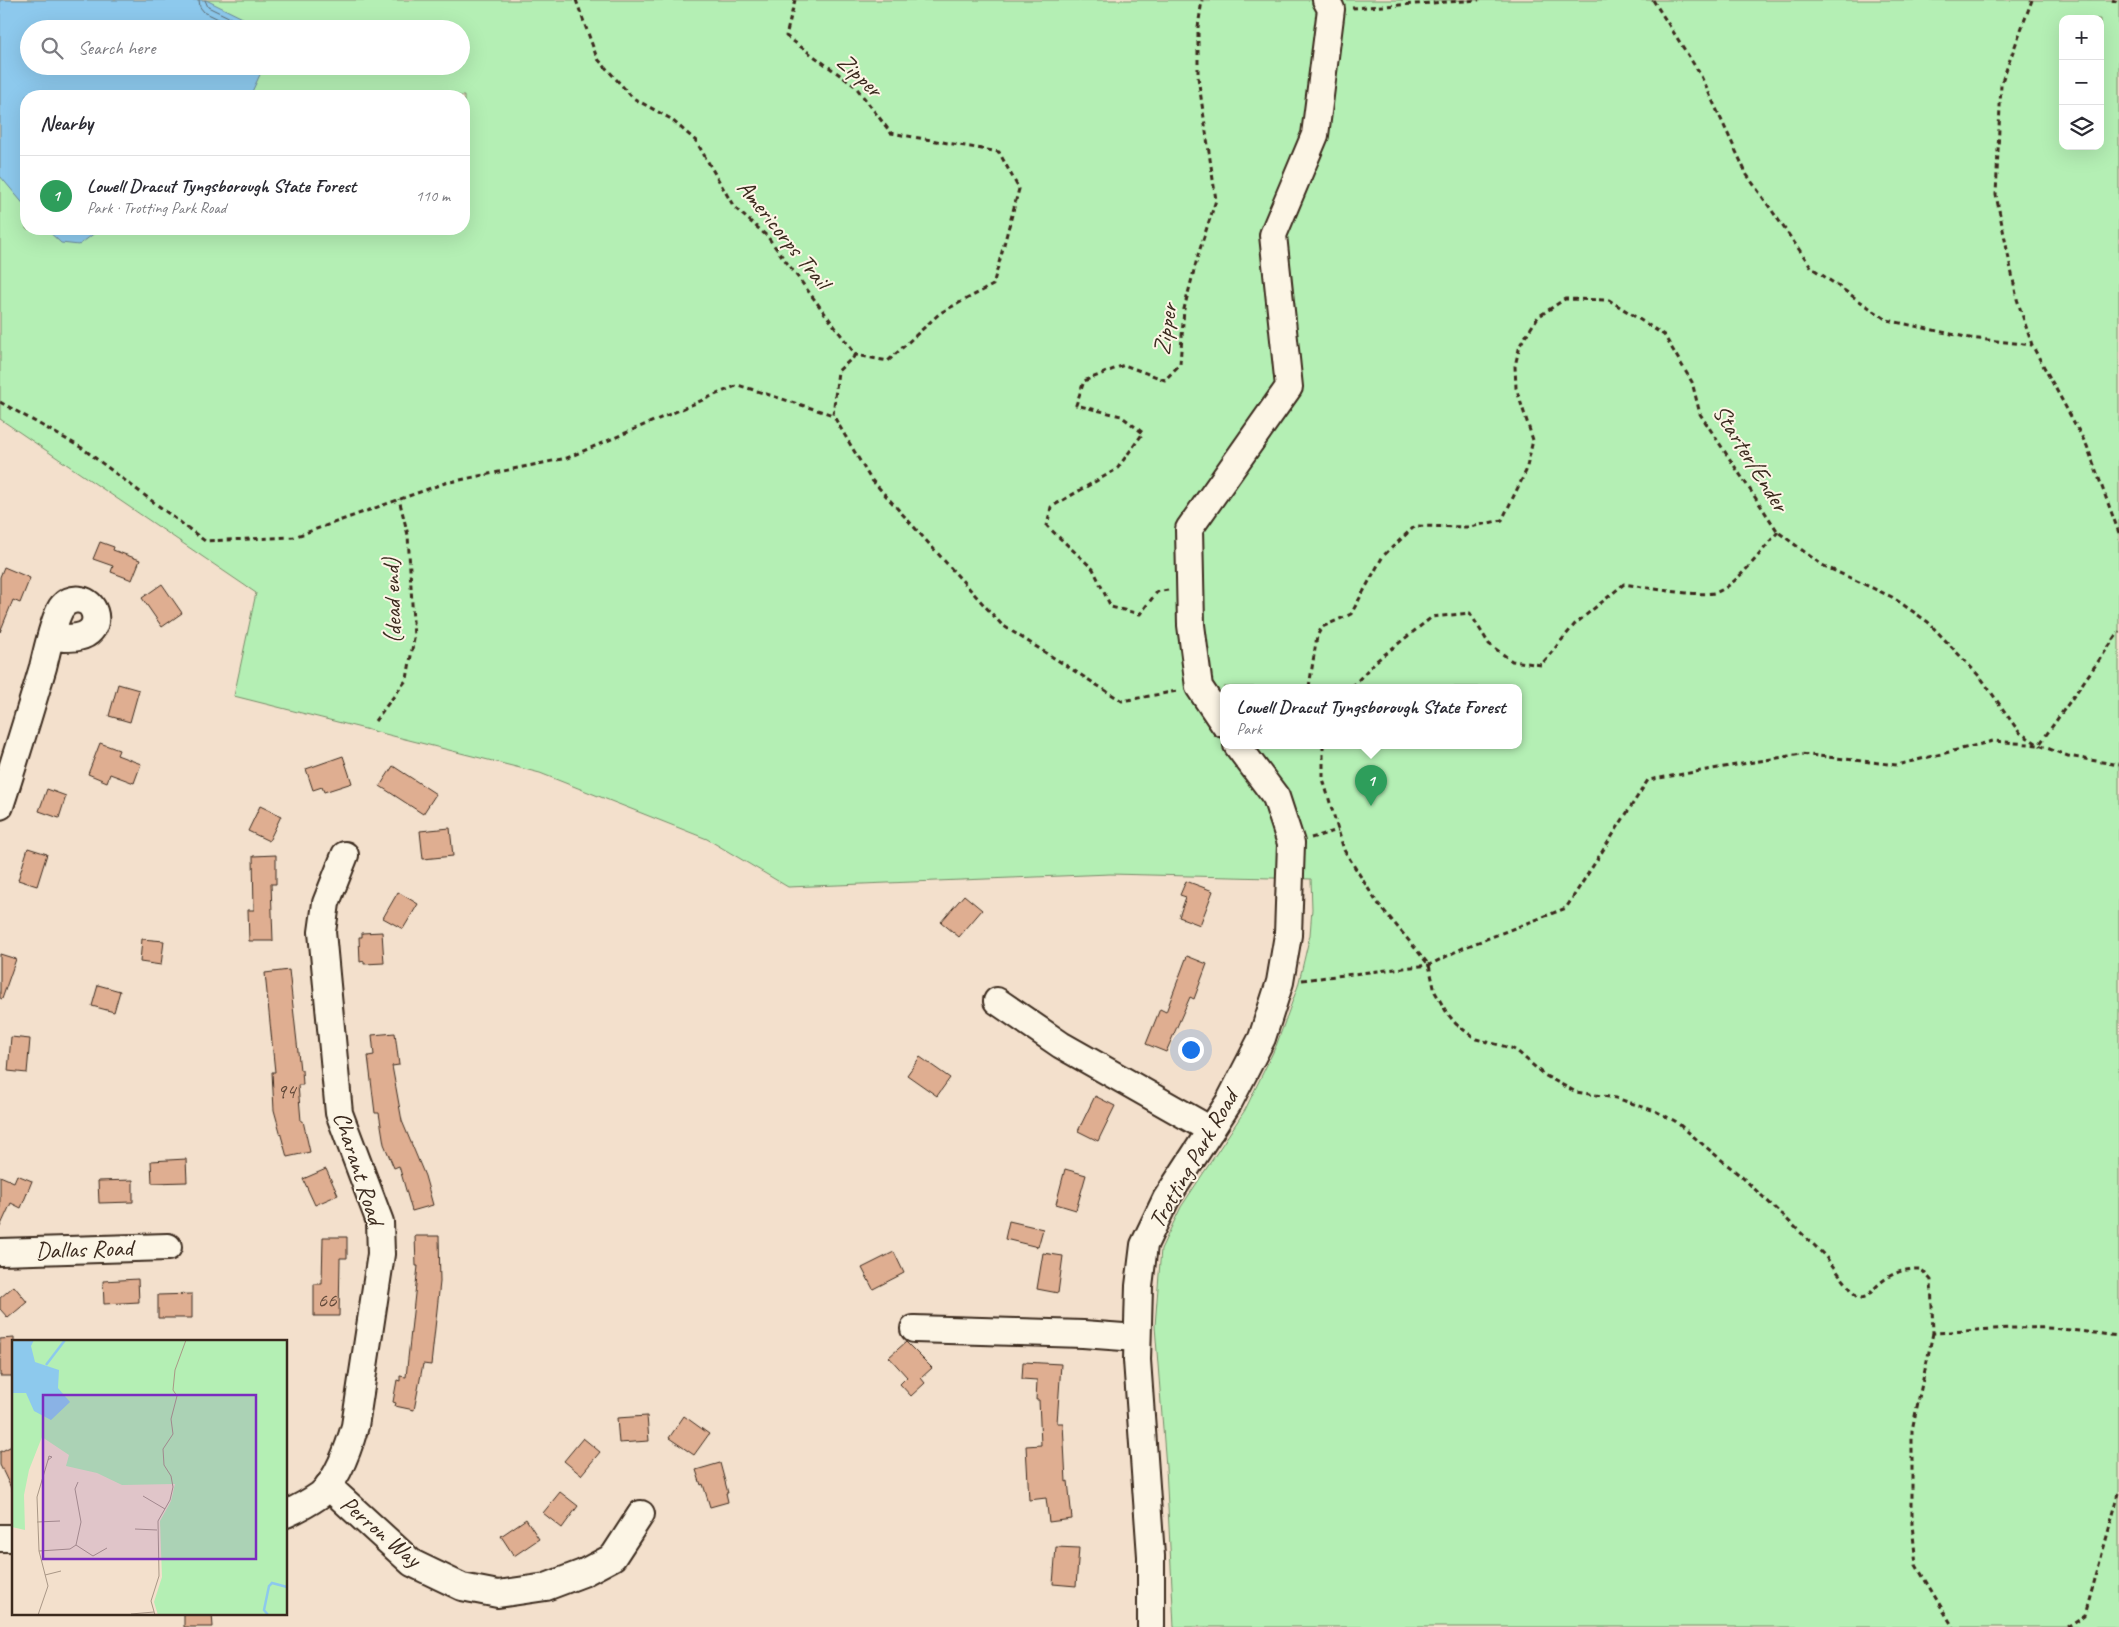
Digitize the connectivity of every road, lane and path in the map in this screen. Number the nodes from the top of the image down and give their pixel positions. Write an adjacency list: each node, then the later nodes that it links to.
1 (576, 0): 11 (path, Americorps Trail)
2 (794, 0): 11 (path, Zipper)
3 (1202, 0): 17 (path, Zipper)
4 (1479, 0): 9 (path)
5 (1653, 0): 10 (path)
6 (2032, 0): 10 (path)
7 (2112, 0): 8 (path)
8 (2119, 3)
9 (1328, 5): 17 (street)
10 (2032, 345): 16 (path)
11 (856, 355): 13 (path)
12 (0, 402): 14 (path)
13 (833, 415): 14 (path); 22 (path)
14 (399, 499): 24 (path, (dead end))
15 (1778, 532): 20 (path, Starter/Ender); 21 (path); 25 (path, Starter/Ender)
16 (2119, 533)
17 (1190, 586): 22 (street)
18 (2119, 632): 25 (path)
19 (51, 638): 29 (street)
20 (1309, 684)
21 (1355, 684)
22 (1199, 687): 23 (street)
23 (1220, 718)
24 (375, 721)
25 (2039, 745): 28 (path, Starter/Ender); 33 (path)
26 (1240, 749): 31 (street, Trotting Park Road)
27 (1323, 749): 30 (path)
28 (2119, 764)
29 (0, 806)
30 (1338, 830): 31 (path); 33 (path)
31 (1291, 843): 34 (street, Trotting Park Road)
32 (345, 855): 43 (street, Charant Road)
33 (1429, 965): 34 (path); 40 (path)
34 (1280, 982): 36 (street, Trotting Park Road)
35 (997, 1001): 36 (street)
36 (1211, 1130): 42 (street, Trotting Park Road)
37 (168, 1247): 38 (street, Dallas Road)
38 (0, 1252)
39 (914, 1329): 42 (street)
40 (1934, 1333): 41 (path); 48 (path)
41 (2119, 1336)
42 (1137, 1338): 47 (street, Trotting Park Road)
43 (328, 1486): 45 (street, Charant Road); 46 (street, Perron Way)
44 (2119, 1493): 49 (path)
45 (288, 1513)
46 (641, 1514)
47 (1151, 1627)
48 (1953, 1627)
49 (2067, 1627)

